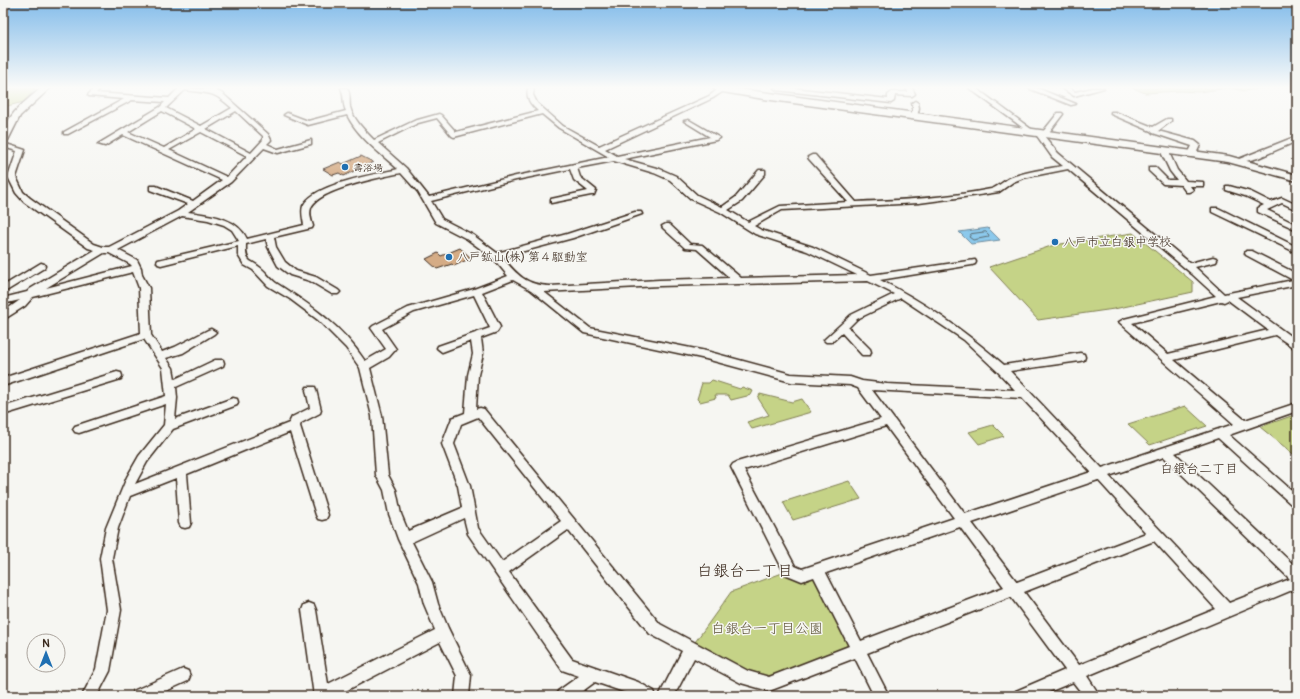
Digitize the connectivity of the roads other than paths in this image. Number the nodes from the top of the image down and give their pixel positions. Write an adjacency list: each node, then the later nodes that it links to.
1 (13, 121): 27 (street)
2 (89, 121): 24 (street)
3 (141, 121): 23 (street)
4 (187, 121): 21 (street)
5 (216, 121): 21 (street)
6 (249, 121): 32 (street)
7 (302, 121): 8 (street)
8 (317, 121)
9 (354, 121): 29 (street)
10 (421, 121): 29 (street)
11 (443, 121): 12 (street)
12 (509, 121)
13 (553, 121): 33 (street)
14 (658, 121): 33 (street)
15 (687, 121): 39 (street)
16 (948, 121): 25 (street)
17 (1021, 121): 25 (street)
18 (1053, 121): 25 (street)
19 (1132, 121): 22 (street)
20 (1168, 121): 22 (street)
21 (203, 129): 34 (street); 37 (street)
22 (1154, 130): 36 (street)
23 (123, 132): 30 (street); 34 (street)
24 (66, 133)
25 (1039, 133): 35 (street); 41 (street)
26 (1297, 138): 40 (street)
27 (3, 140)
28 (308, 142): 32 (street)
29 (373, 143): 44 (street)
30 (102, 144)
31 (3, 145): 68 (street)
32 (263, 145): 37 (street)
33 (598, 149): 39 (street)
34 (165, 150): 47 (street)
35 (1164, 150): 36 (street); 48 (street)
36 (1192, 154): 40 (street)
37 (252, 156): 47 (street)
38 (812, 157): 55 (street)
39 (617, 159): 42 (street); 59 (street)
40 (1238, 161): 46 (street)
41 (1069, 167): 55 (street); 76 (street)
42 (572, 168): 53 (street); 54 (street)
43 (1152, 168): 48 (street)
44 (403, 170): 53 (street); 66 (street)
45 (762, 172): 59 (street)
46 (1296, 176)
47 (228, 180): 56 (street)
48 (1181, 182): 49 (street); 52 (street)
49 (1200, 184)
50 (153, 188): 56 (street)
51 (1229, 188): 57 (street)
52 (1189, 190)
53 (427, 200): 71 (street)
54 (554, 201)
55 (853, 203): 64 (street)
56 (194, 204): 61 (street)
57 (1270, 205): 58 (street); 65 (street)
58 (1297, 208)
59 (723, 210): 64 (street)
60 (1215, 210): 69 (street)
61 (181, 213): 67 (street); 68 (street)
62 (638, 214): 71 (street)
63 (666, 226): 81 (street)
64 (748, 226): 79 (street)
65 (1297, 228)
66 (269, 236): 67 (street); 86 (street)
67 (243, 242): 73 (street); 105 (street)
68 (106, 250): 77 (street); 87 (street)
69 (1297, 250)
70 (1249, 253): 80 (street)
71 (496, 256): 78 (street)
72 (1214, 260): 76 (street)
73 (161, 262)
74 (972, 262): 79 (street)
75 (41, 266): 84 (street)
76 (1188, 266): 89 (street)
77 (137, 268): 87 (street); 95 (street)
78 (514, 277): 83 (street); 85 (street)
79 (872, 278): 81 (street); 88 (street)
80 (1297, 278)
81 (739, 281): 83 (street)
82 (1297, 282): 89 (street)
83 (534, 288): 110 (street)
84 (3, 290)
85 (477, 291): 96 (street); 105 (street)
86 (335, 292)
87 (29, 294): 90 (street); 91 (street)
88 (902, 294): 92 (street); 106 (street)
89 (1227, 298): 93 (street); 103 (street)
90 (3, 301)
91 (3, 317)
92 (841, 328): 97 (street); 100 (street)
93 (1277, 331): 98 (street); 103 (street)
94 (211, 332): 101 (street)
95 (146, 335): 101 (street); 108 (street)
96 (476, 338): 99 (street); 117 (street)
97 (829, 340)
98 (1297, 346)
99 (442, 348)
100 (866, 352)
101 (160, 356): 109 (street)
102 (1080, 357): 106 (street)
103 (1166, 358): 119 (street)
104 (219, 363): 109 (street)
105 (365, 367): 135 (street)
106 (1002, 369): 112 (street)
107 (118, 376): 116 (street)
108 (3, 382)
109 (171, 385): 113 (street)
110 (862, 385): 112 (street); 118 (street)
111 (311, 390): 121 (street)
112 (1024, 394): 126 (street)
113 (172, 398): 120 (street); 122 (street)
114 (233, 402): 120 (street)
115 (1297, 407): 119 (street)
116 (3, 411)
117 (470, 416): 129 (street); 133 (street)
118 (889, 421): 131 (street); 136 (street)
119 (1242, 424): 123 (street)
120 (169, 426): 127 (street)
121 (294, 426): 125 (street); 130 (street)
122 (79, 429)
123 (1219, 433): 124 (street); 128 (street)
124 (1164, 451): 126 (street); 138 (street)
125 (182, 471): 127 (street); 132 (street)
126 (1100, 474): 131 (street); 134 (street)
127 (126, 493): 149 (street)
128 (1297, 502)
129 (467, 511): 135 (street); 137 (street)
130 (322, 515)
131 (963, 521): 136 (street); 140 (street)
132 (185, 522)
133 (570, 522): 137 (street); 144 (street)
134 (1156, 535): 140 (street); 142 (street)
135 (404, 540): 143 (street)
136 (816, 570): 145 (street)
137 (500, 571): 147 (street)
138 (1297, 578)
139 (1297, 582): 142 (street)
140 (1014, 590): 145 (street); 146 (street)
141 (309, 610): 151 (street)
142 (1227, 611): 146 (street)
143 (443, 633): 151 (street); 152 (street)
144 (691, 649): 145 (street); 155 (street)
145 (857, 649): 156 (street)
146 (1076, 673): 157 (street); 158 (street)
147 (594, 674): 153 (street); 154 (street)
148 (183, 676): 150 (street)
149 (89, 696)
150 (138, 696)
151 (322, 696)
152 (462, 696)
153 (563, 696)
154 (649, 696)
155 (666, 696)
156 (882, 696)
157 (1021, 696)
158 (1093, 696)

